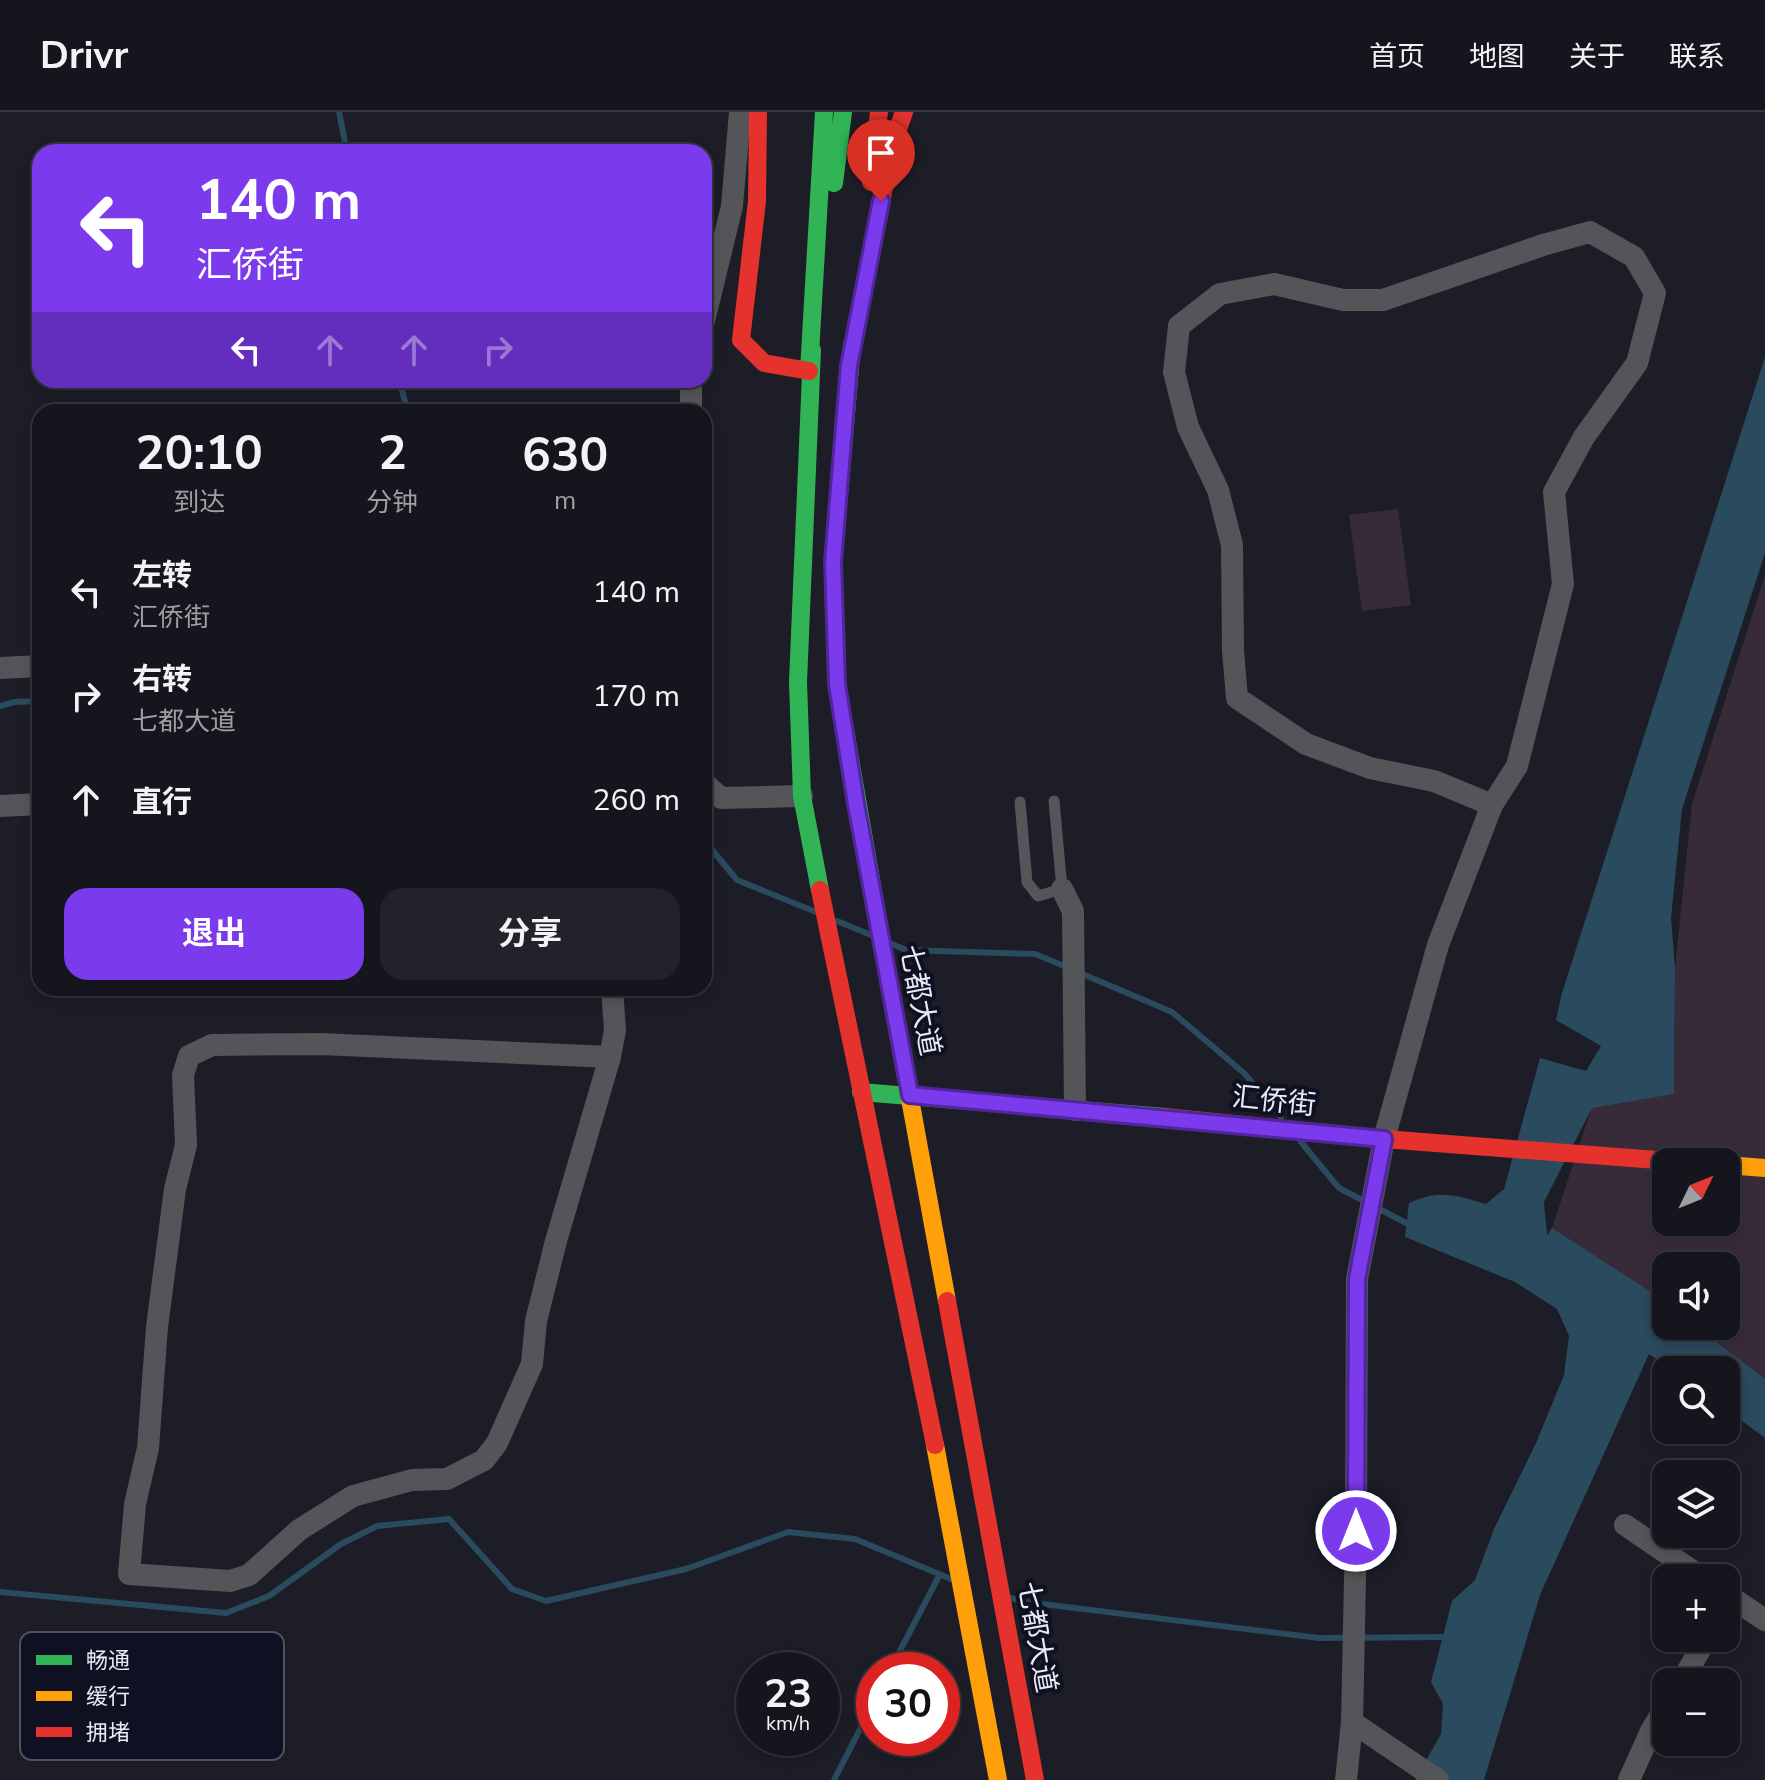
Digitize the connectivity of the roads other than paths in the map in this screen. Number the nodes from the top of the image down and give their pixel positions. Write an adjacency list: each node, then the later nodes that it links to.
1 (740, 112): 7 (street)
2 (758, 112): 9 (main road)
3 (824, 112): 9 (main road)
4 (843, 112): 9 (main road)
5 (879, 112): 8 (main road)
6 (904, 112): 8 (main road)
7 (712, 288)
8 (849, 366): 23 (main road, 七都大道)
9 (809, 371): 13 (main road)
10 (32, 666): 11 (street)
11 (0, 668)
12 (712, 790): 13 (street)
13 (802, 796): 22 (main road)
14 (1054, 801): 19 (lane)
15 (1020, 802): 19 (lane)
16 (32, 804): 18 (street)
17 (1492, 805): 17 (street); 25 (street)
18 (0, 806)
19 (1062, 889): 24 (street)
20 (613, 996): 21 (street)
21 (610, 1057): 21 (street)
22 (861, 1092): 23 (main road, 汇侨街); 35 (main road)
23 (910, 1095): 24 (main road, 汇侨街); 36 (main road, 七都大道)
24 (1075, 1110): 25 (main road, 汇侨街)
25 (1384, 1139): 26 (main road, 汇侨街); 33 (street)
26 (1652, 1160)
27 (1740, 1166): 28 (main road)
28 (1765, 1168)
29 (1625, 1525): 30 (street)
30 (1682, 1564)
31 (1740, 1606): 32 (street)
32 (1765, 1620)
33 (1352, 1722): 37 (street); 38 (street)
34 (1652, 1729): 39 (street)
35 (998, 1780)
36 (1035, 1780)
37 (1346, 1780)
38 (1438, 1780)
39 (1629, 1780)

